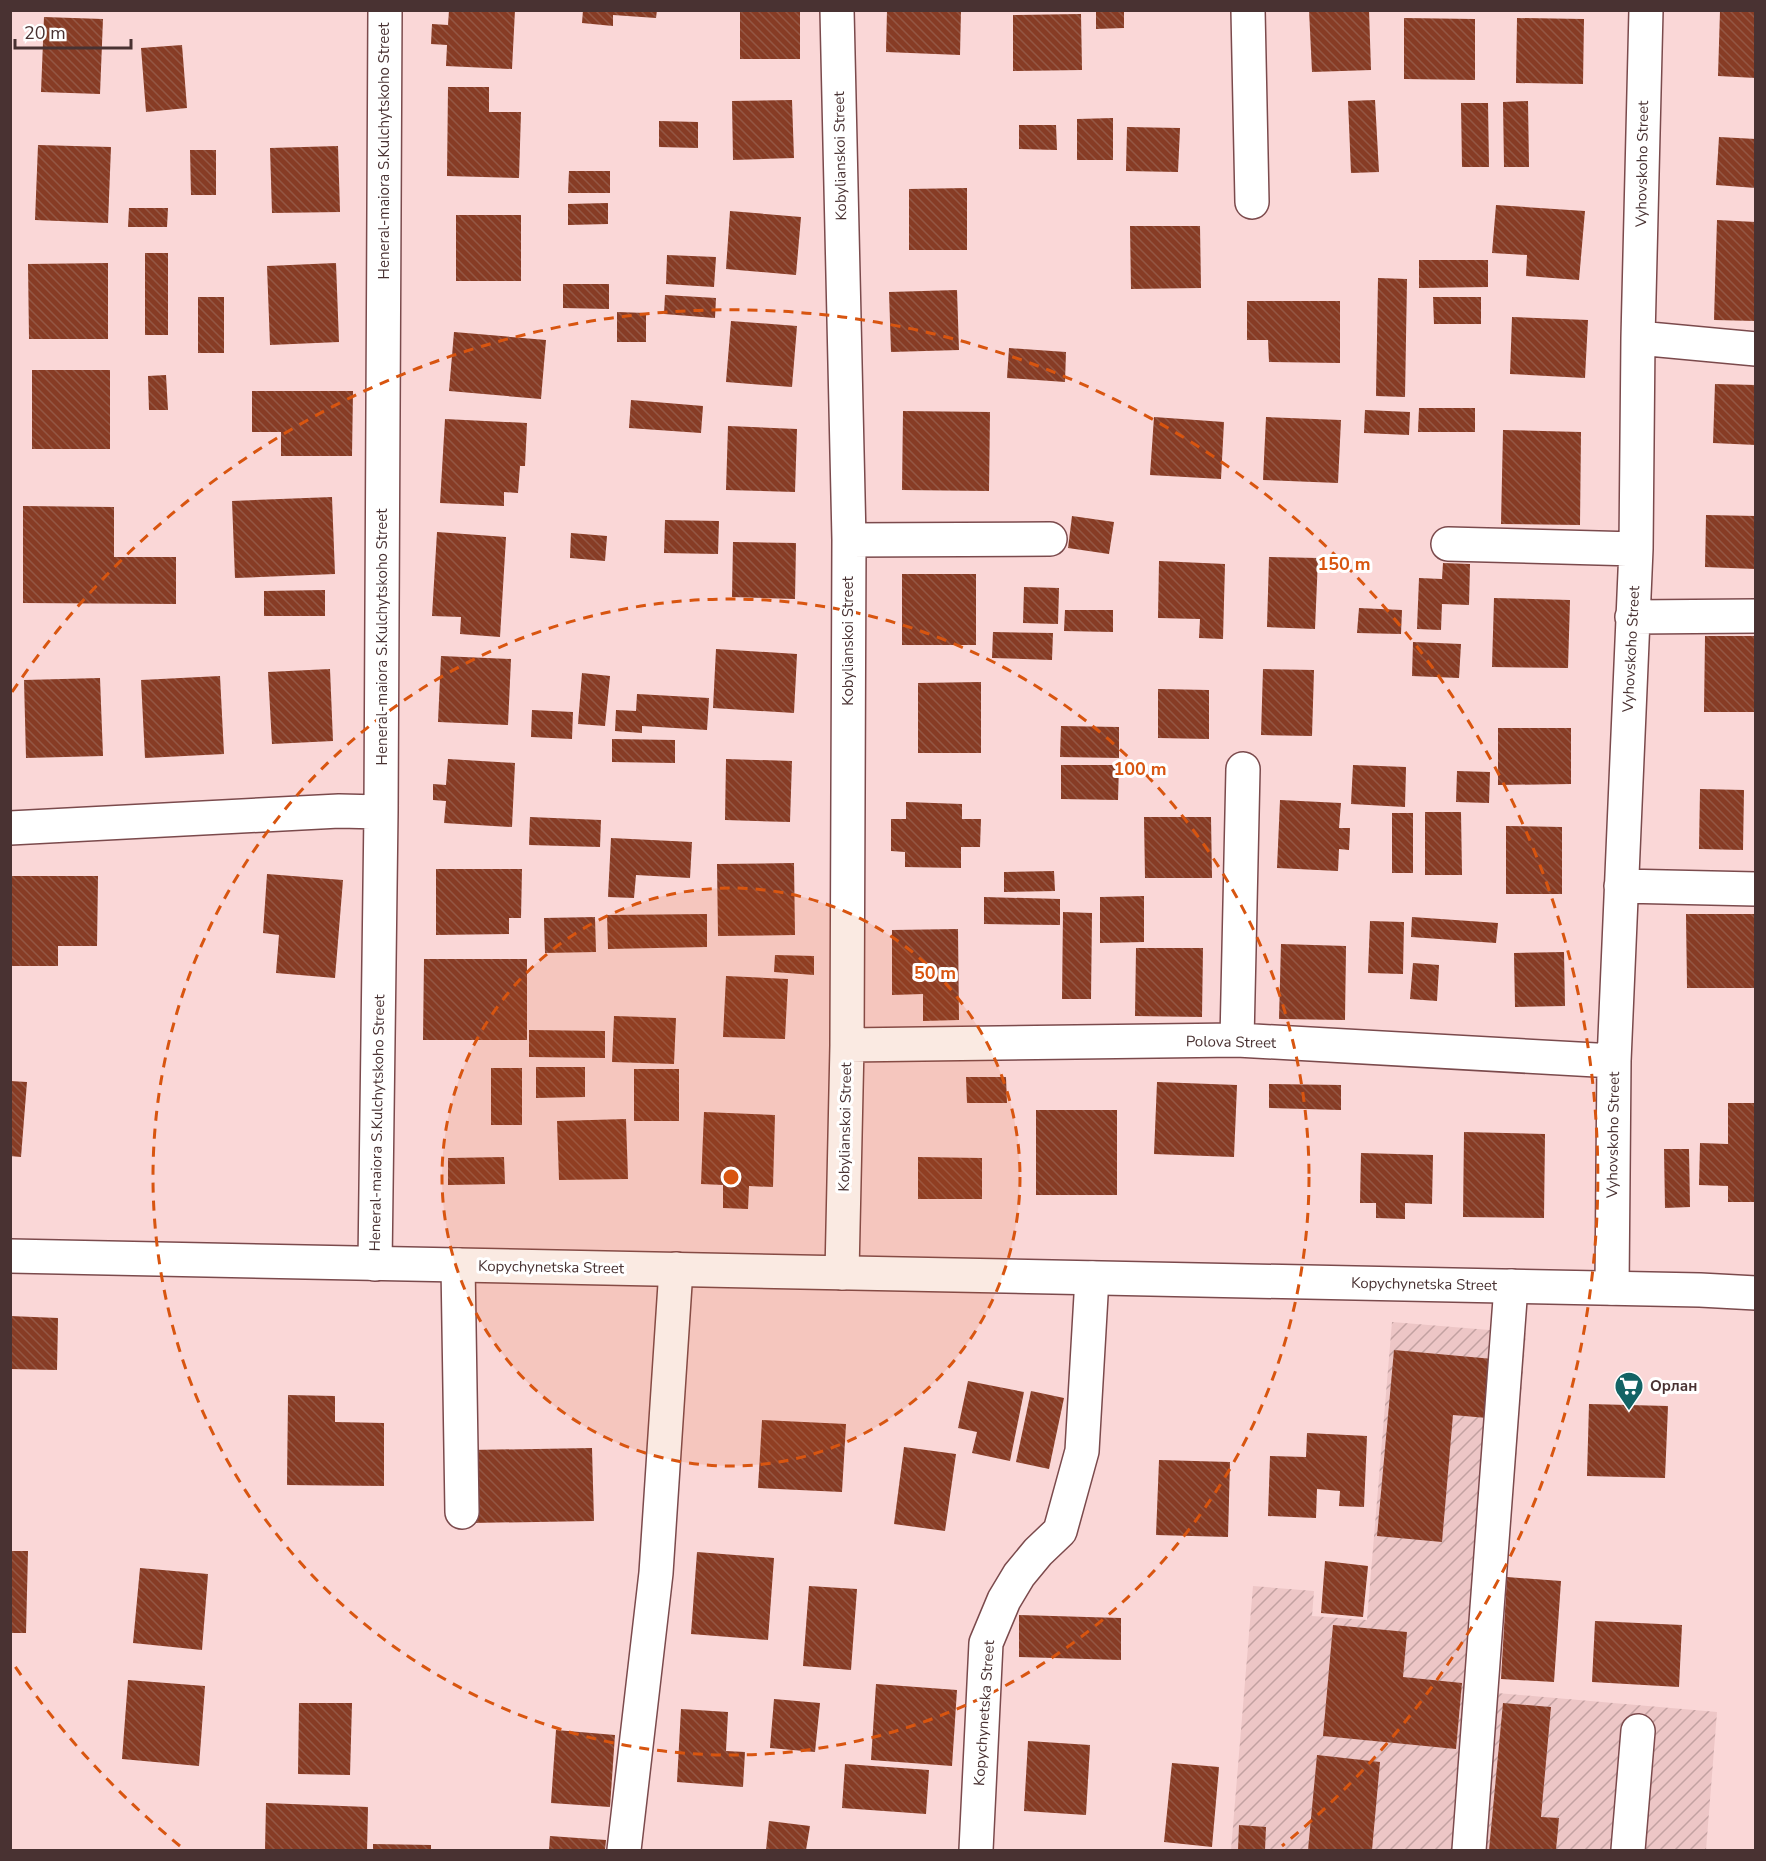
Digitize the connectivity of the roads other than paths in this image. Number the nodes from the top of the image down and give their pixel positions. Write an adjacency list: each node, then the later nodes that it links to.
1 (385, 10): 15 (street, Heneral-maiora S.Kulchytskoho Street)
2 (837, 10): 9 (street, Kobylianskoi Street)
3 (1248, 10): 5 (street)
4 (1646, 10): 6 (street, Vyhovskoho Street)
5 (1252, 202)
6 (1638, 338): 7 (street); 11 (street, Vyhovskoho Street)
7 (1755, 349)
8 (1050, 539): 9 (street)
9 (849, 540): 20 (street, Kobylianskoi Street)
10 (1448, 544): 11 (street)
11 (1636, 549): 13 (street, Vyhovskoho Street)
12 (1755, 616): 13 (street)
13 (1632, 617): 17 (street, Vyhovskoho Street)
14 (1243, 769): 19 (street)
15 (381, 812): 16 (street); 23 (street, Heneral-maiora S.Kulchytskoho Street)
16 (10, 828)
17 (1621, 886): 18 (street); 21 (street, Vyhovskoho Street)
18 (1755, 889)
19 (1237, 1040): 20 (street, Polova Street); 21 (street, Polova Street)
20 (847, 1045): 26 (street, Kobylianskoi Street)
21 (1614, 1062): 29 (street, Vyhovskoho Street)
22 (10, 1256): 23 (street, Kopychynetska Street)
23 (375, 1264): 24 (street, Kopychynetska Street)
24 (458, 1266): 25 (street, Kopychynetska Street); 31 (street)
25 (676, 1269): 26 (street, Kopychynetska Street); 33 (street)
26 (842, 1273): 27 (street, Kopychynetska Street)
27 (1092, 1278): 28 (street, Kopychynetska Street); 34 (street, Kopychynetska Street)
28 (1511, 1286): 29 (street, Kopychynetska Street); 35 (street)
29 (1612, 1288): 30 (street, Kopychynetska Street)
30 (1755, 1293)
31 (462, 1512)
32 (1638, 1731): 36 (street)
33 (624, 1851)
34 (976, 1851)
35 (1469, 1851)
36 (1628, 1851)

